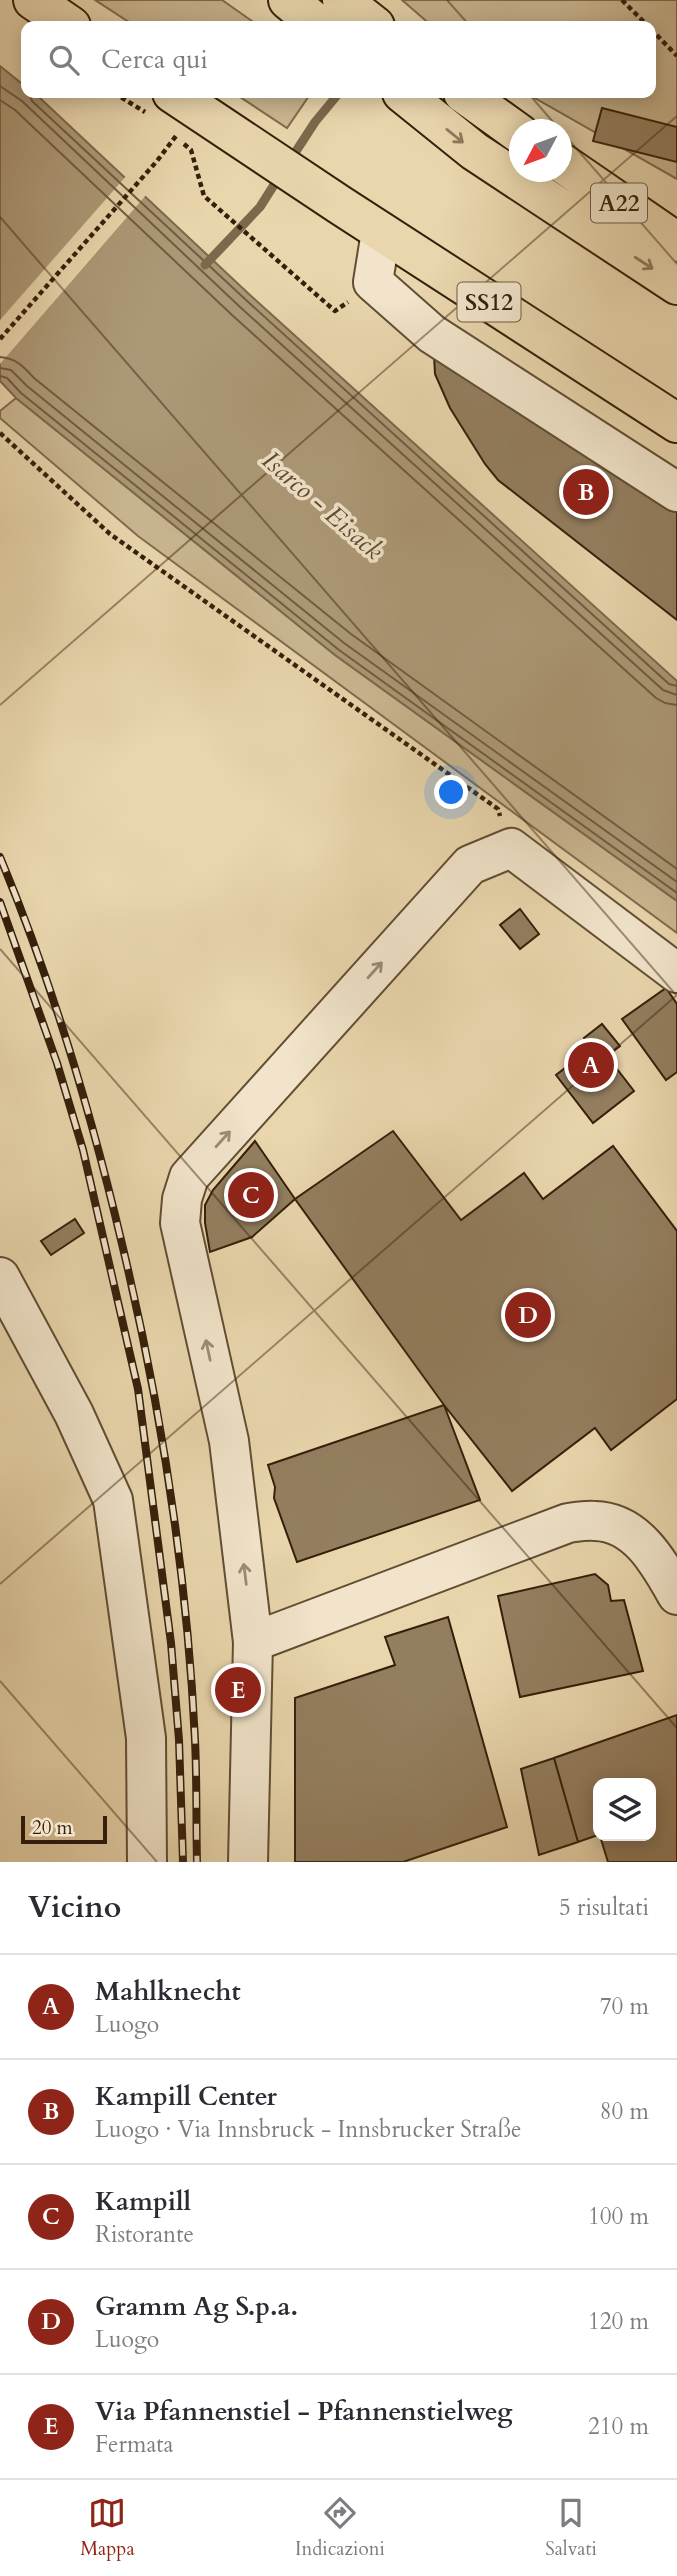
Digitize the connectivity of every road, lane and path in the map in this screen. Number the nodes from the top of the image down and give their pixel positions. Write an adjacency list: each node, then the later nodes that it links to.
1 (33, 0): 5 (main road)
2 (288, 0): 6 (main road)
3 (342, 0): 7 (main road)
4 (622, 0): 8 (path)
5 (64, 21)
6 (314, 21)
7 (369, 21)
8 (642, 21)
9 (656, 35): 10 (path)
10 (677, 56)
11 (127, 98): 14 (path)
12 (408, 98): 21 (main road, A22, one-way to 21)
13 (470, 98): 15 (main road)
14 (162, 112): 16 (path); 18 (main road, SS12)
15 (509, 126)
16 (176, 136): 20 (path); 22 (path)
17 (572, 170): 19 (main road, A22)
18 (381, 232): 20 (street); 23 (main road, SS12)
19 (677, 242)
20 (373, 282): 25 (street)
21 (677, 285)
22 (0, 339)
23 (677, 423)
24 (0, 433): 26 (path)
25 (677, 492)
26 (511, 848): 27 (street); 30 (street, one-way to 26)
27 (677, 973)
28 (0, 1278): 31 (street)
29 (677, 1595): 30 (street)
30 (253, 1642): 32 (street)
31 (147, 1862)
32 (248, 1862)

